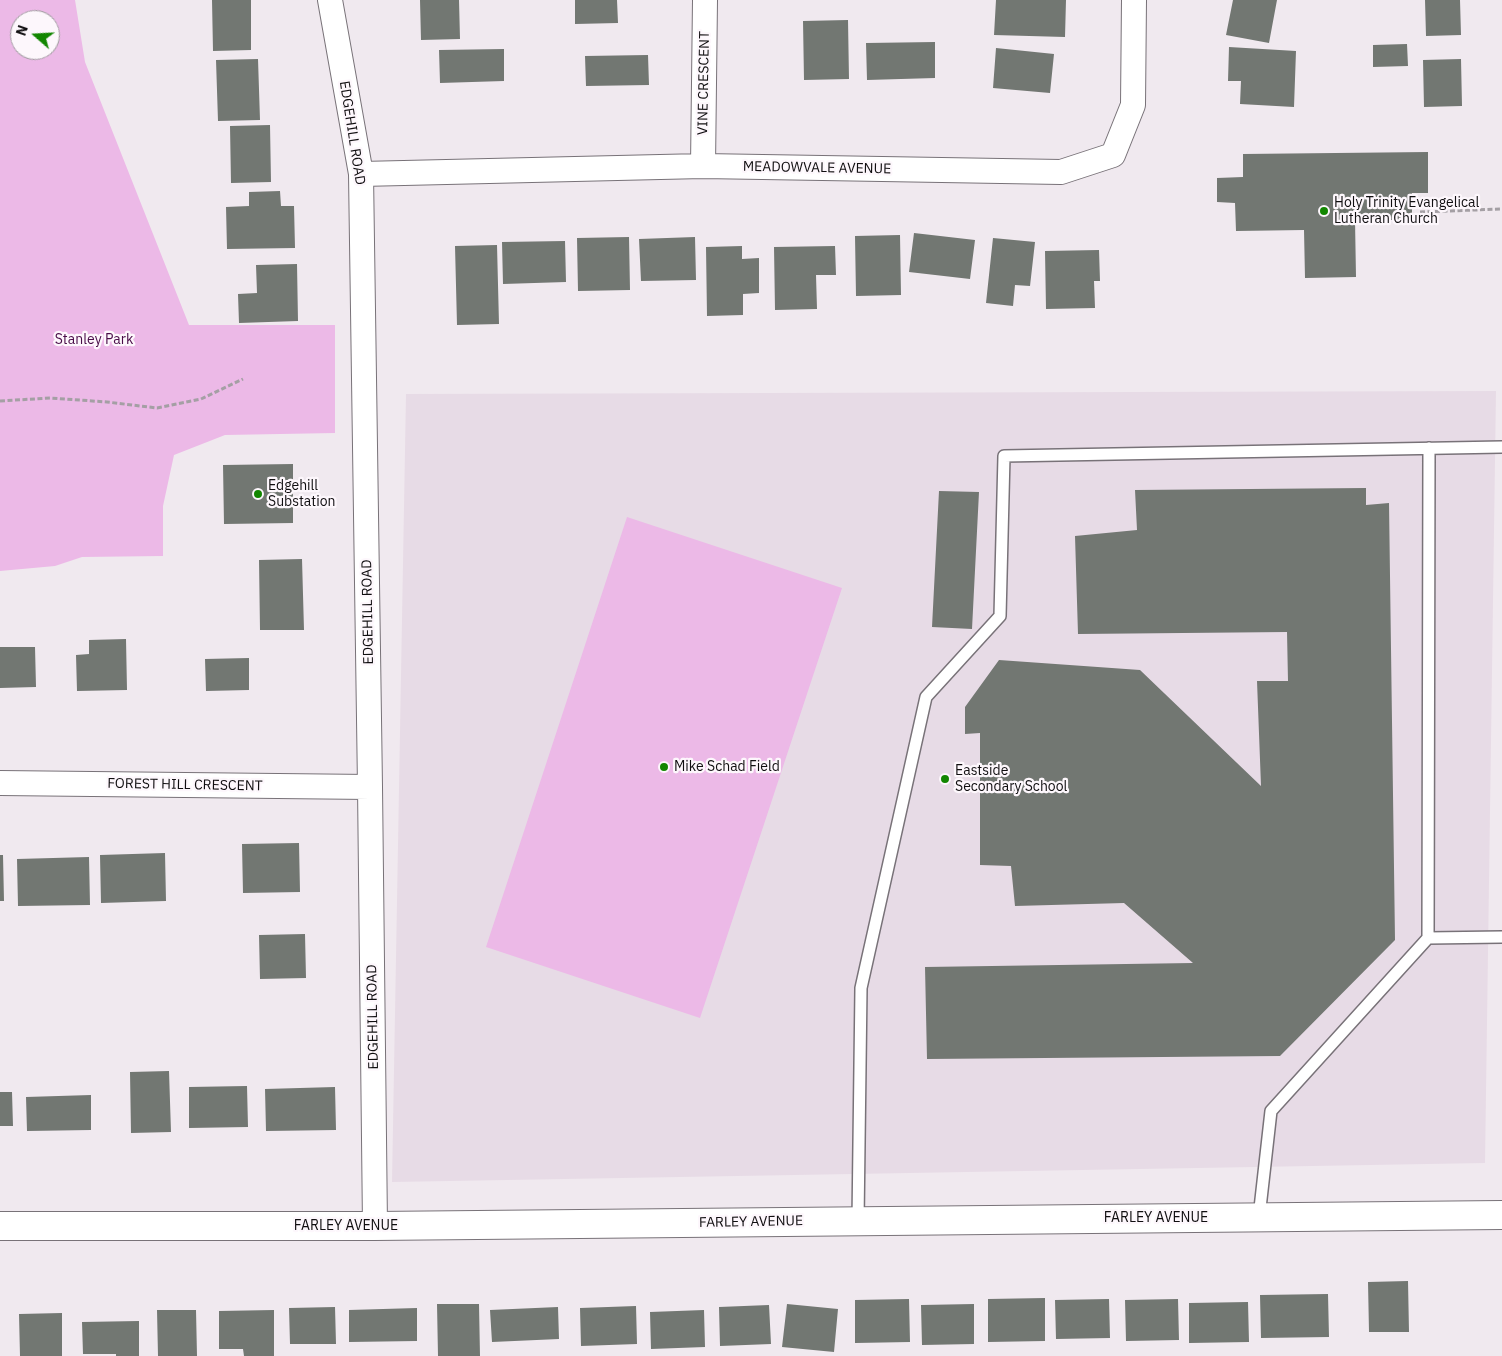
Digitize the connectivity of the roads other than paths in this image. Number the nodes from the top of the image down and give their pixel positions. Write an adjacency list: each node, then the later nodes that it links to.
1 (330, 0): 5 (street, EDGEHILL ROAD)
2 (705, 0): 4 (street, VINE CRESCENT)
3 (1134, 0): 4 (street, MEADOWVALE AVENUE)
4 (703, 166): 5 (street, MEADOWVALE AVENUE)
5 (360, 174): 9 (street, EDGEHILL ROAD)
6 (1502, 447): 7 (lane)
7 (1429, 448): 11 (lane); 14 (lane)
8 (0, 783): 9 (street, FOREST HILL CRESCENT)
9 (370, 787): 16 (street, EDGEHILL ROAD)
10 (1502, 937): 11 (lane)
11 (1428, 938): 13 (lane)
12 (1502, 1215): 13 (street, FARLEY AVENUE)
13 (1259, 1217): 14 (street, FARLEY AVENUE)
14 (858, 1221): 16 (street, FARLEY AVENUE)
15 (0, 1226): 16 (street, FARLEY AVENUE)
16 (375, 1226)

